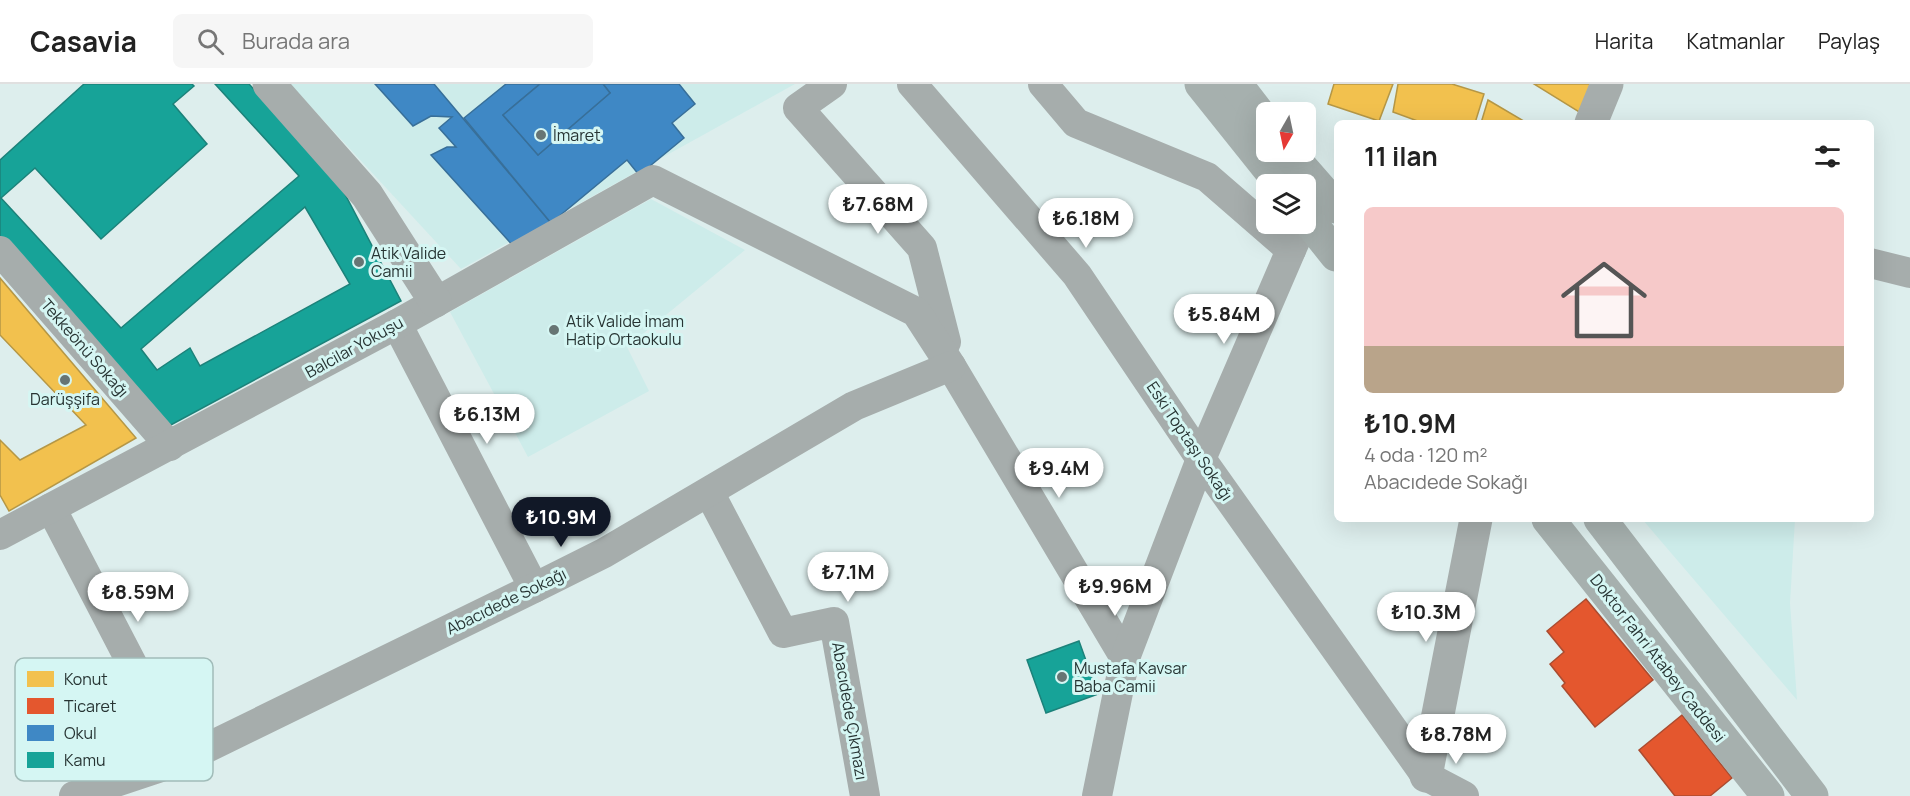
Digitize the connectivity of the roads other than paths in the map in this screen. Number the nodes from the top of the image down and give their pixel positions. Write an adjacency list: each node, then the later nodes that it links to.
1 (269, 84): 20 (street)
2 (832, 84): 22 (street)
3 (912, 84): 24 (street, Eski Toptaşı Sokağı)
4 (1043, 84): 12 (street)
5 (1201, 84): 11 (main road)
6 (1236, 84): 8 (main road)
7 (1607, 84): 9 (street)
8 (1256, 110)
9 (1592, 120)
10 (1297, 162): 13 (main road)
11 (1273, 174)
12 (1256, 202)
13 (1334, 205)
14 (1298, 234): 24 (street)
15 (1312, 234): 17 (main road)
16 (0, 250): 23 (street, Tekkeönü Sokağı)
17 (1334, 253)
18 (1874, 263): 19 (street)
19 (1910, 273)
20 (435, 301): 21 (street, Balcilar Yokuşu); 22 (street, Balcilar Yokuşu)
21 (397, 324): 23 (street, Balcilar Yokuşu); 31 (street)
22 (951, 366): 25 (street, Abacıdede Sokağı); 33 (street)
23 (170, 446): 26 (street, Balcilar Yokuşu)
24 (1201, 459): 33 (street); 35 (street, Eski Toptaşı Sokağı)
25 (709, 492): 31 (street, Abacıdede Sokağı); 38 (street, Abacıdede Çıkmazı)
26 (51, 508): 30 (street, Balcilar Yokuşu); 32 (street)
27 (1475, 522): 35 (street)
28 (1550, 522): 41 (main road, Doktor Fahri Atabey Caddesi)
29 (1602, 522): 42 (main road)
30 (0, 535)
31 (534, 588): 34 (street, Abacıdede Sokağı)
32 (129, 658)
33 (1125, 658): 39 (street)
34 (213, 745)
35 (1426, 776): 40 (street, Eski Toptaşı Sokağı)
36 (119, 781): 37 (street, Abacıdede Sokağı)
37 (74, 796)
38 (865, 796)
39 (1097, 796)
40 (1464, 796)
41 (1768, 796)
42 (1812, 796)

